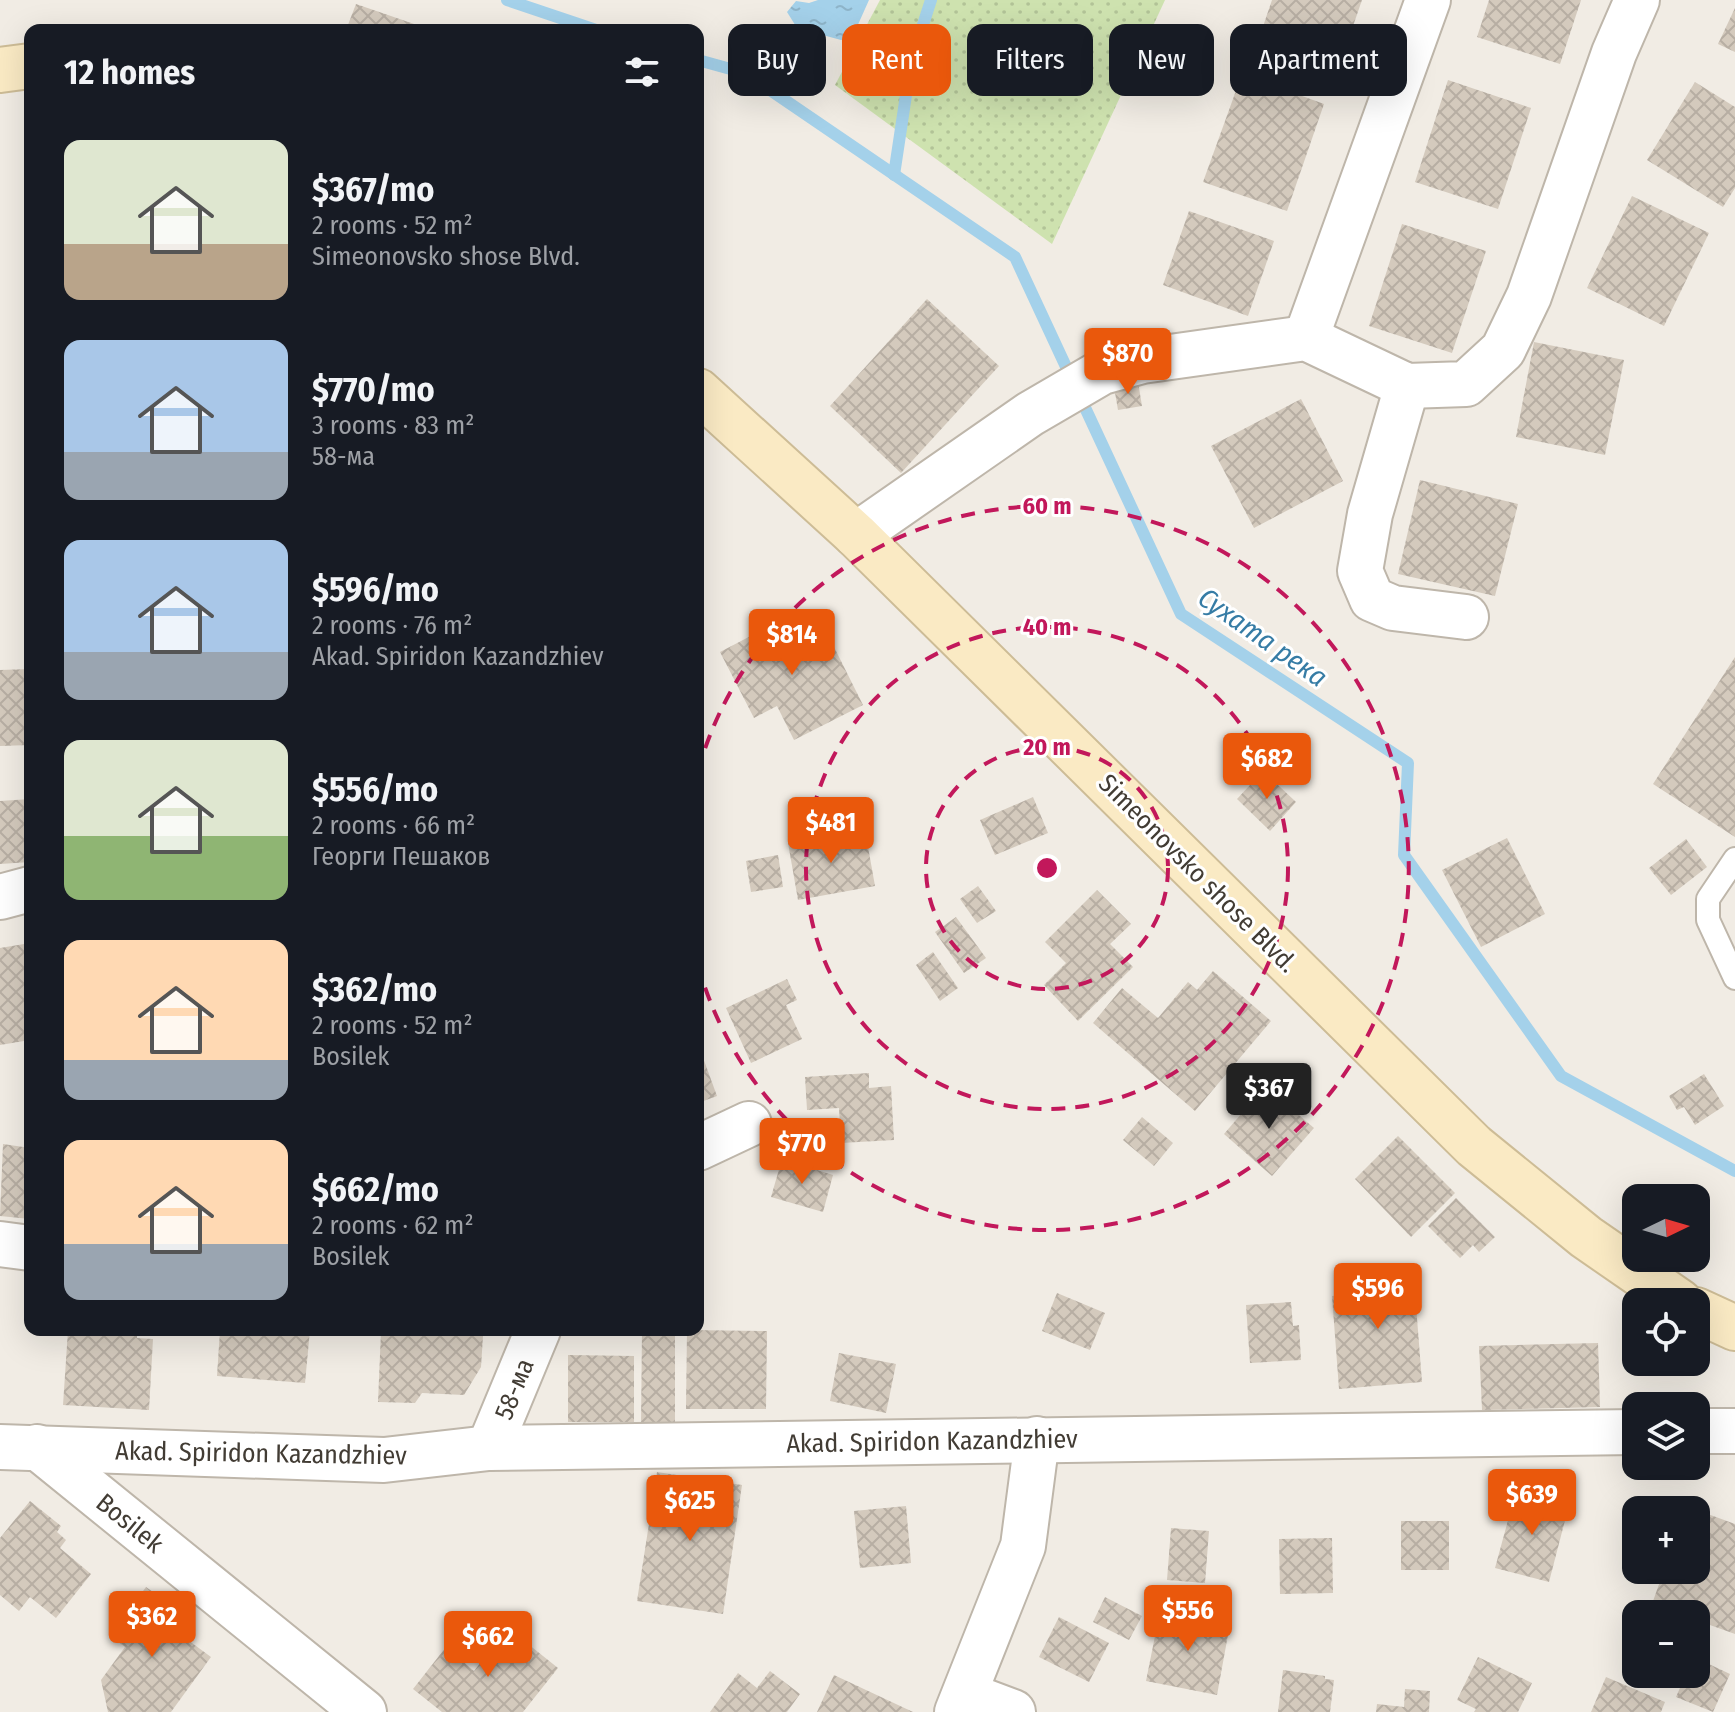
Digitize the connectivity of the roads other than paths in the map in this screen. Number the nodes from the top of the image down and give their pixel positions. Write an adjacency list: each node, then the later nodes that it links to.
1 (1428, 0): 5 (street)
2 (1637, 0): 6 (street)
3 (24, 67): 4 (street)
4 (0, 70)
5 (1306, 338): 6 (street); 8 (street)
6 (1407, 386): 9 (street)
7 (704, 396): 8 (street, Simeonovsko shose Blvd.)
8 (856, 535): 18 (street, Simeonovsko shose Blvd.)
9 (1466, 617)
10 (1735, 859): 13 (lane)
11 (24, 891): 12 (street)
12 (0, 897)
13 (1735, 978)
14 (749, 1124): 15 (street)
15 (704, 1145)
16 (0, 1244): 17 (street)
17 (24, 1247)
18 (1660, 1288)
19 (1710, 1316): 20 (street)
20 (1735, 1328)
21 (536, 1336): 27 (street, 58-ма)
22 (1710, 1431): 23 (street)
23 (1735, 1431)
24 (1622, 1432): 25 (street, Akad. Spiridon Kazandzhiev)
25 (1037, 1439): 27 (street, Akad. Spiridon Kazandzhiev); 28 (street)
26 (19, 1447): 27 (street, Akad. Spiridon Kazandzhiev); 29 (street, Bosilek)
27 (489, 1448)
28 (961, 1703): 30 (street)
29 (343, 1706)
30 (1013, 1712)

